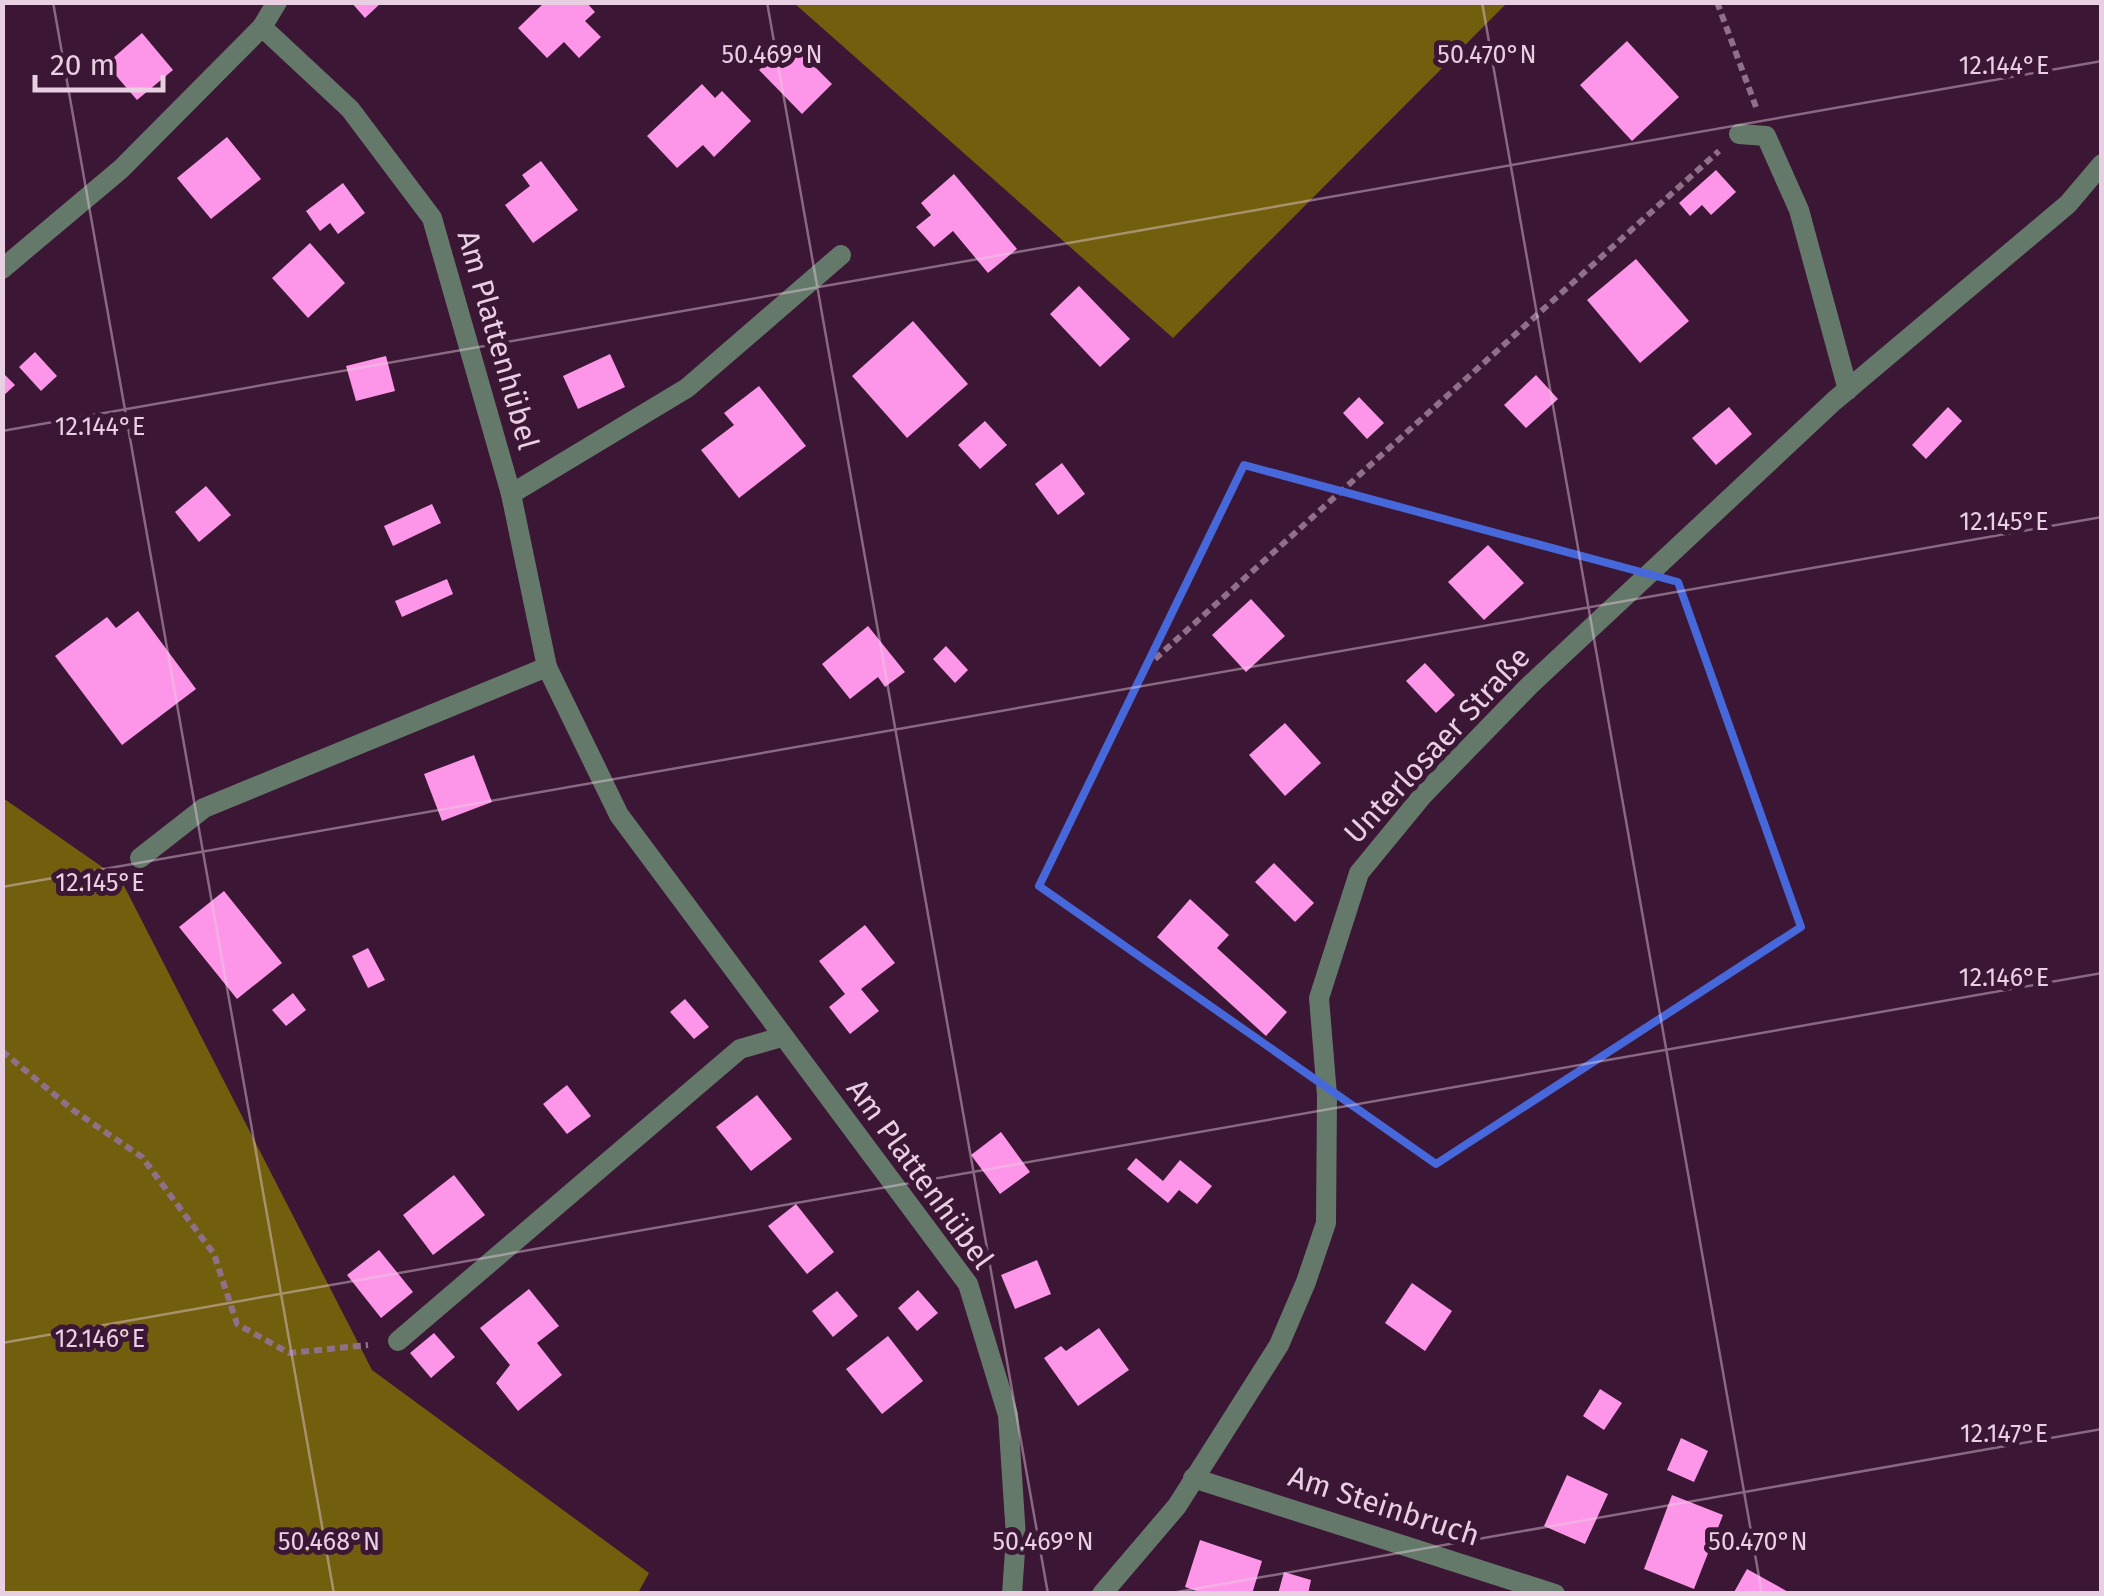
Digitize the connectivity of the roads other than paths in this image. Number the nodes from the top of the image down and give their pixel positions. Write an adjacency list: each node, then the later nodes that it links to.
1 (277, 2): 2 (street)
2 (262, 28): 6 (street); 8 (street, Am Plattenhübel)
3 (1739, 134): 7 (street)
4 (2102, 164): 7 (street, Unterlosaer Straße)
5 (841, 256): 8 (street, Am Plattenhübel)
6 (2, 269)
7 (1848, 390): 13 (street, Unterlosaer Straße)
8 (510, 494): 9 (street, Am Plattenhübel)
9 (548, 668): 10 (street); 11 (street, Am Plattenhübel)
10 (140, 858)
11 (782, 1038): 12 (street); 14 (street, Am Plattenhübel)
12 (398, 1341)
13 (1193, 1478): 15 (street, Unterlosaer Straße); 16 (street, Am Steinbruch)
14 (1012, 1594)
15 (1102, 1594)
16 (1556, 1594)

